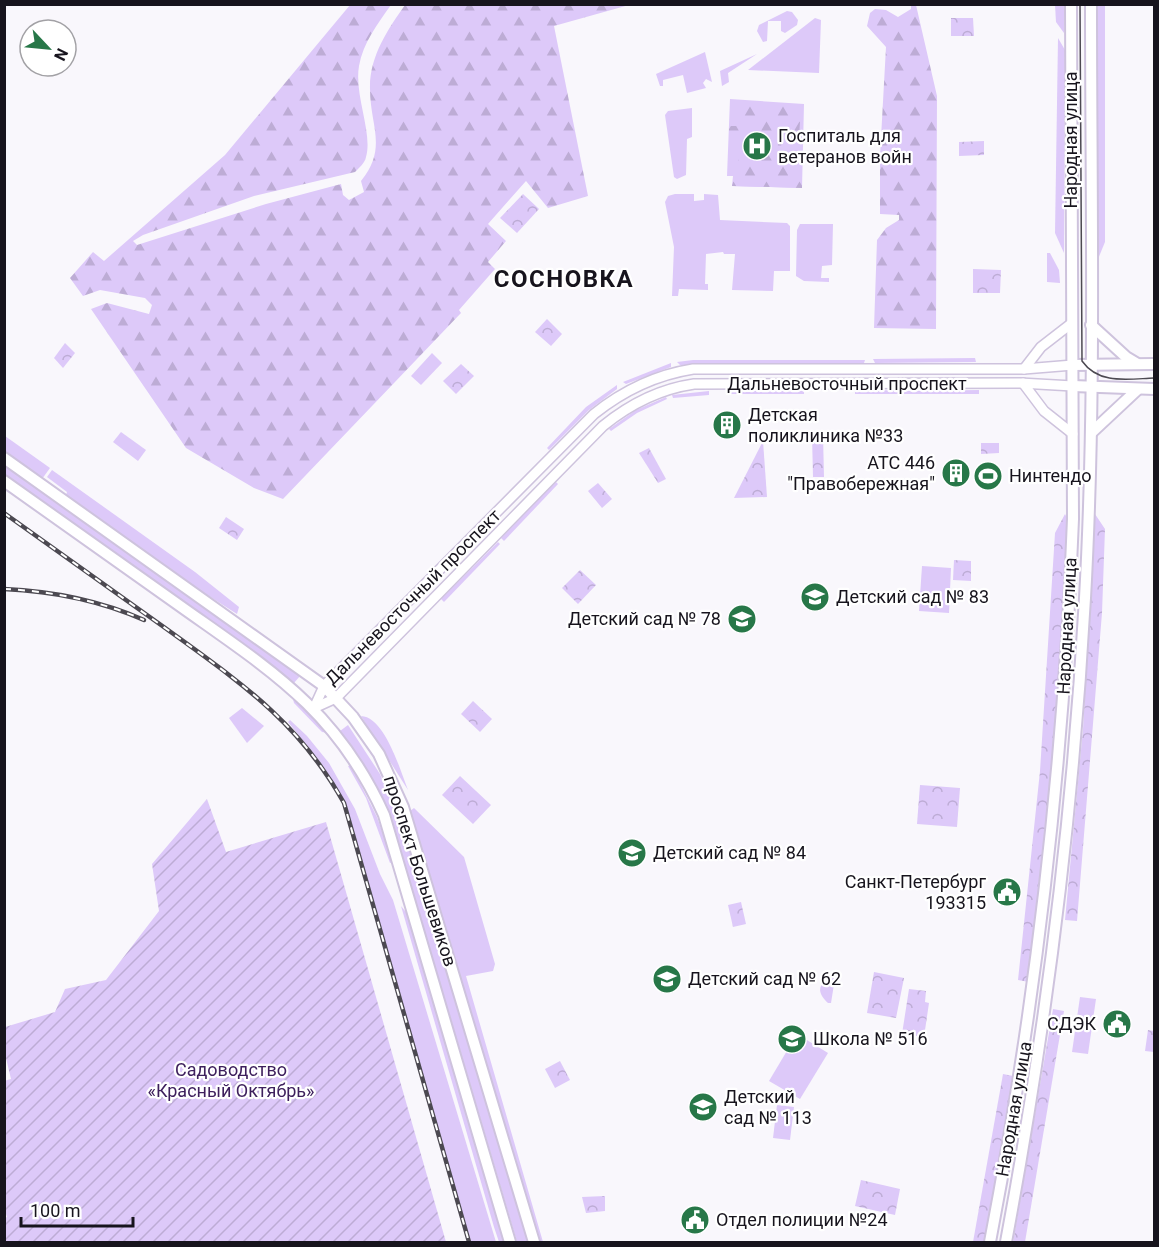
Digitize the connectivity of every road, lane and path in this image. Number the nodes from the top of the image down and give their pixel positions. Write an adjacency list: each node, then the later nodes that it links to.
1 (1071, 4): 3 (main road, Народная улица)
2 (1091, 4): 4 (main road, Народная улица)
3 (1072, 323): 8 (main road, Народная улица); 9 (street)
4 (1091, 325): 5 (main road); 6 (main road, Народная улица)
5 (1138, 363): 6 (main road, Дальневосточный проспект); 7 (main road, Дальневосточный проспект)
6 (1091, 364): 8 (main road, Дальневосточный проспект); 12 (main road, Народная улица)
7 (1155, 364)
8 (1073, 365): 9 (street, Дальневосточный проспект); 11 (main road, Народная улица)
9 (1024, 369): 19 (street, Дальневосточный проспект)
10 (1023, 383): 11 (street, Дальневосточный проспект); 16 (street); 20 (street, Дальневосточный проспект)
11 (1072, 386): 12 (main road, Дальневосточный проспект); 16 (main road, Народная улица)
12 (1090, 387): 13 (main road, Дальневосточный проспект); 15 (main road, Народная улица)
13 (1138, 389): 14 (main road, Дальневосточный проспект); 15 (main road)
14 (1155, 389)
15 (1091, 433): 25 (main road, Народная улица)
16 (1072, 434): 24 (main road, Народная улица)
17 (4, 458): 19 (main road, проспект Большевиков)
18 (4, 481): 21 (main road, проспект Большевиков)
19 (324, 686): 20 (main road, проспект Большевиков); 21 (street, Дальневосточный проспект)
20 (336, 698): 21 (street, Дальневосточный проспект); 23 (main road, проспект Большевиков)
21 (314, 708): 22 (main road, проспект Большевиков)
22 (510, 1242)
23 (534, 1242)
24 (990, 1242)
25 (1006, 1242)

